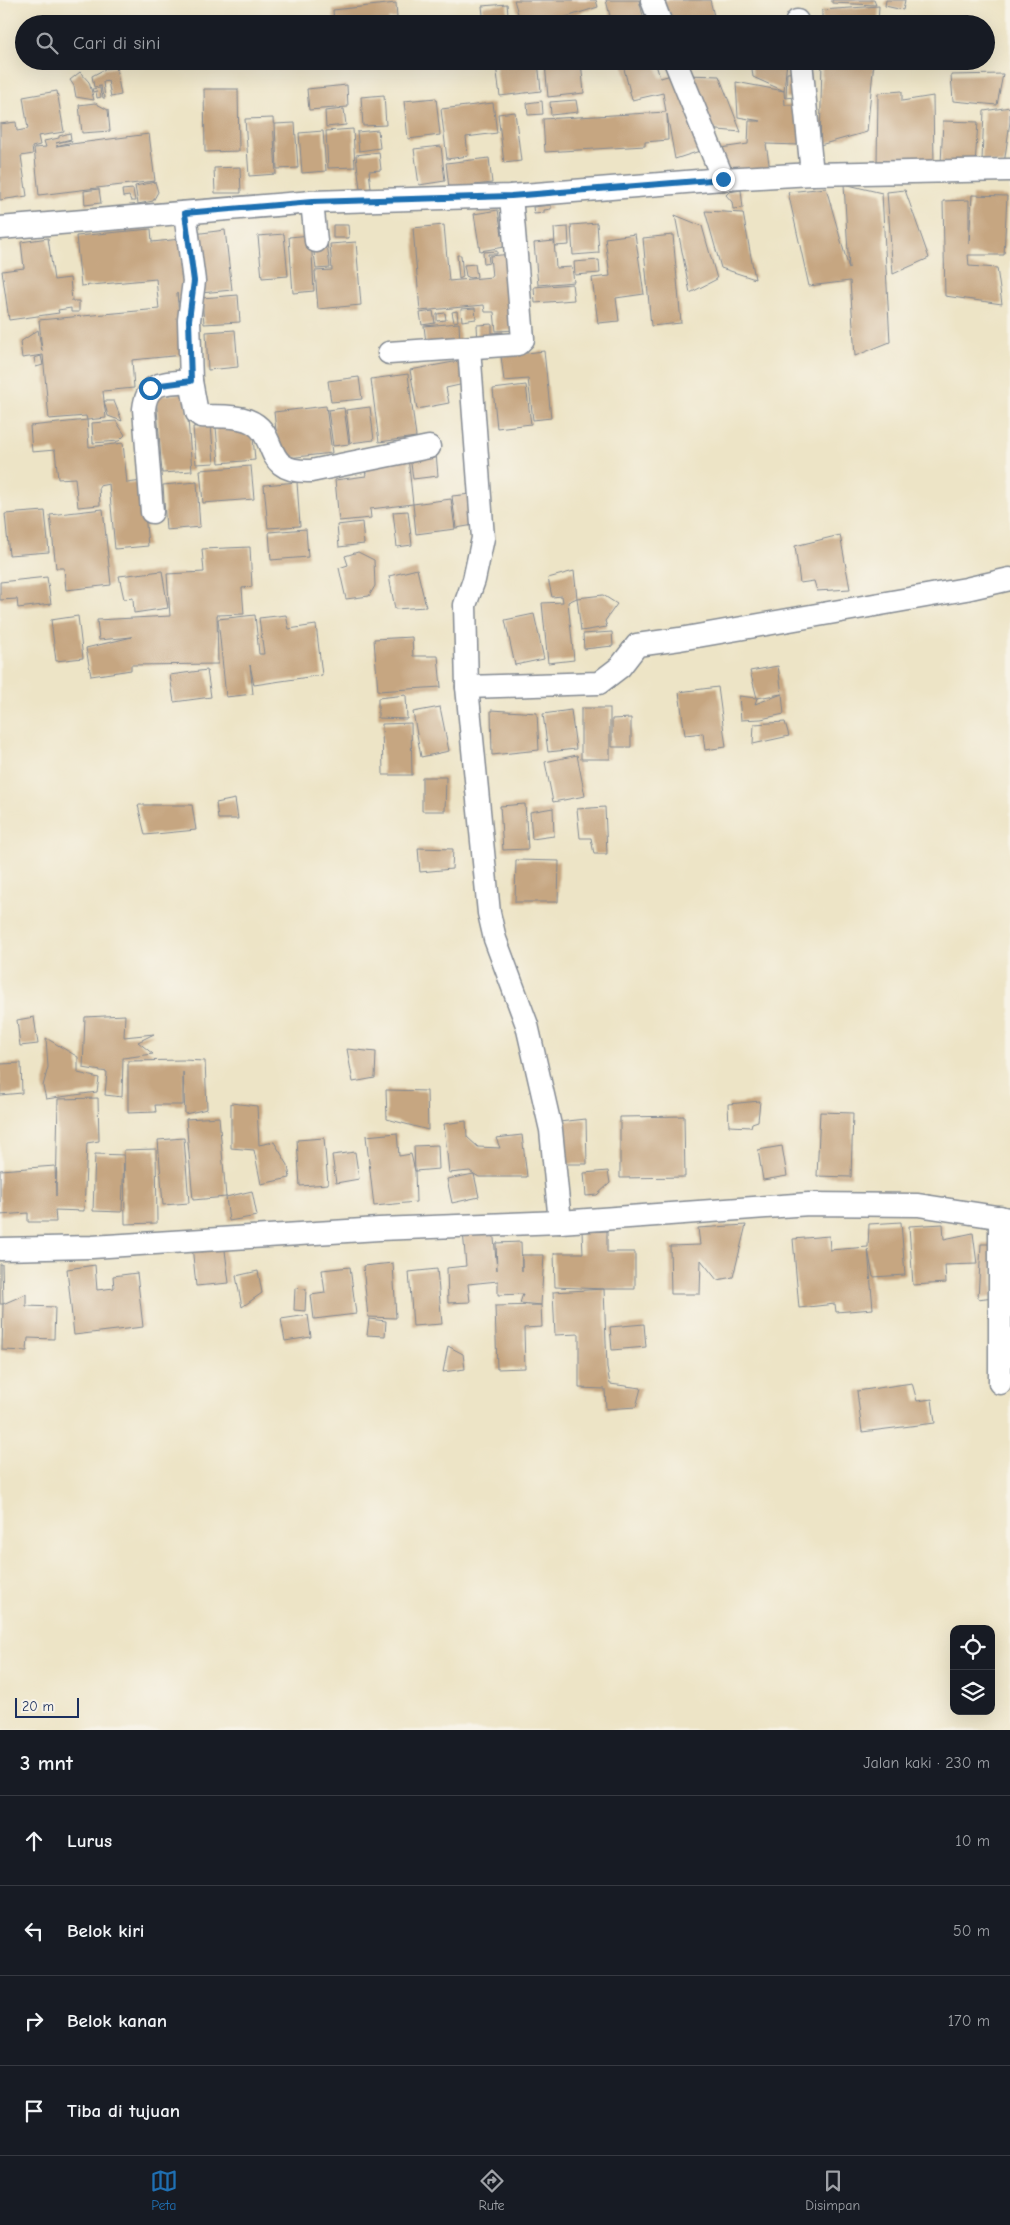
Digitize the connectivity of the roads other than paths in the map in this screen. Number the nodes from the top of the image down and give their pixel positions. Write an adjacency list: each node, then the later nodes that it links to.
1 (652, 0): 2 (street)
2 (658, 15)
3 (679, 70): 7 (street)
4 (802, 70): 6 (street)
5 (1010, 170): 6 (street)
6 (812, 174): 7 (street)
7 (723, 179): 8 (street)
8 (511, 196): 9 (street); 13 (street)
9 (312, 202): 10 (street); 12 (street)
10 (185, 213): 11 (street); 15 (street)
11 (0, 228)
12 (316, 241)
13 (469, 348): 14 (street); 19 (street)
14 (389, 354)
15 (191, 381): 16 (street); 17 (street)
16 (429, 447)
17 (152, 512)
18 (1010, 579): 19 (street)
19 (467, 687): 21 (street)
20 (1005, 1218): 21 (street); 23 (street)
21 (560, 1222): 22 (street)
22 (0, 1249)
23 (1000, 1383)

